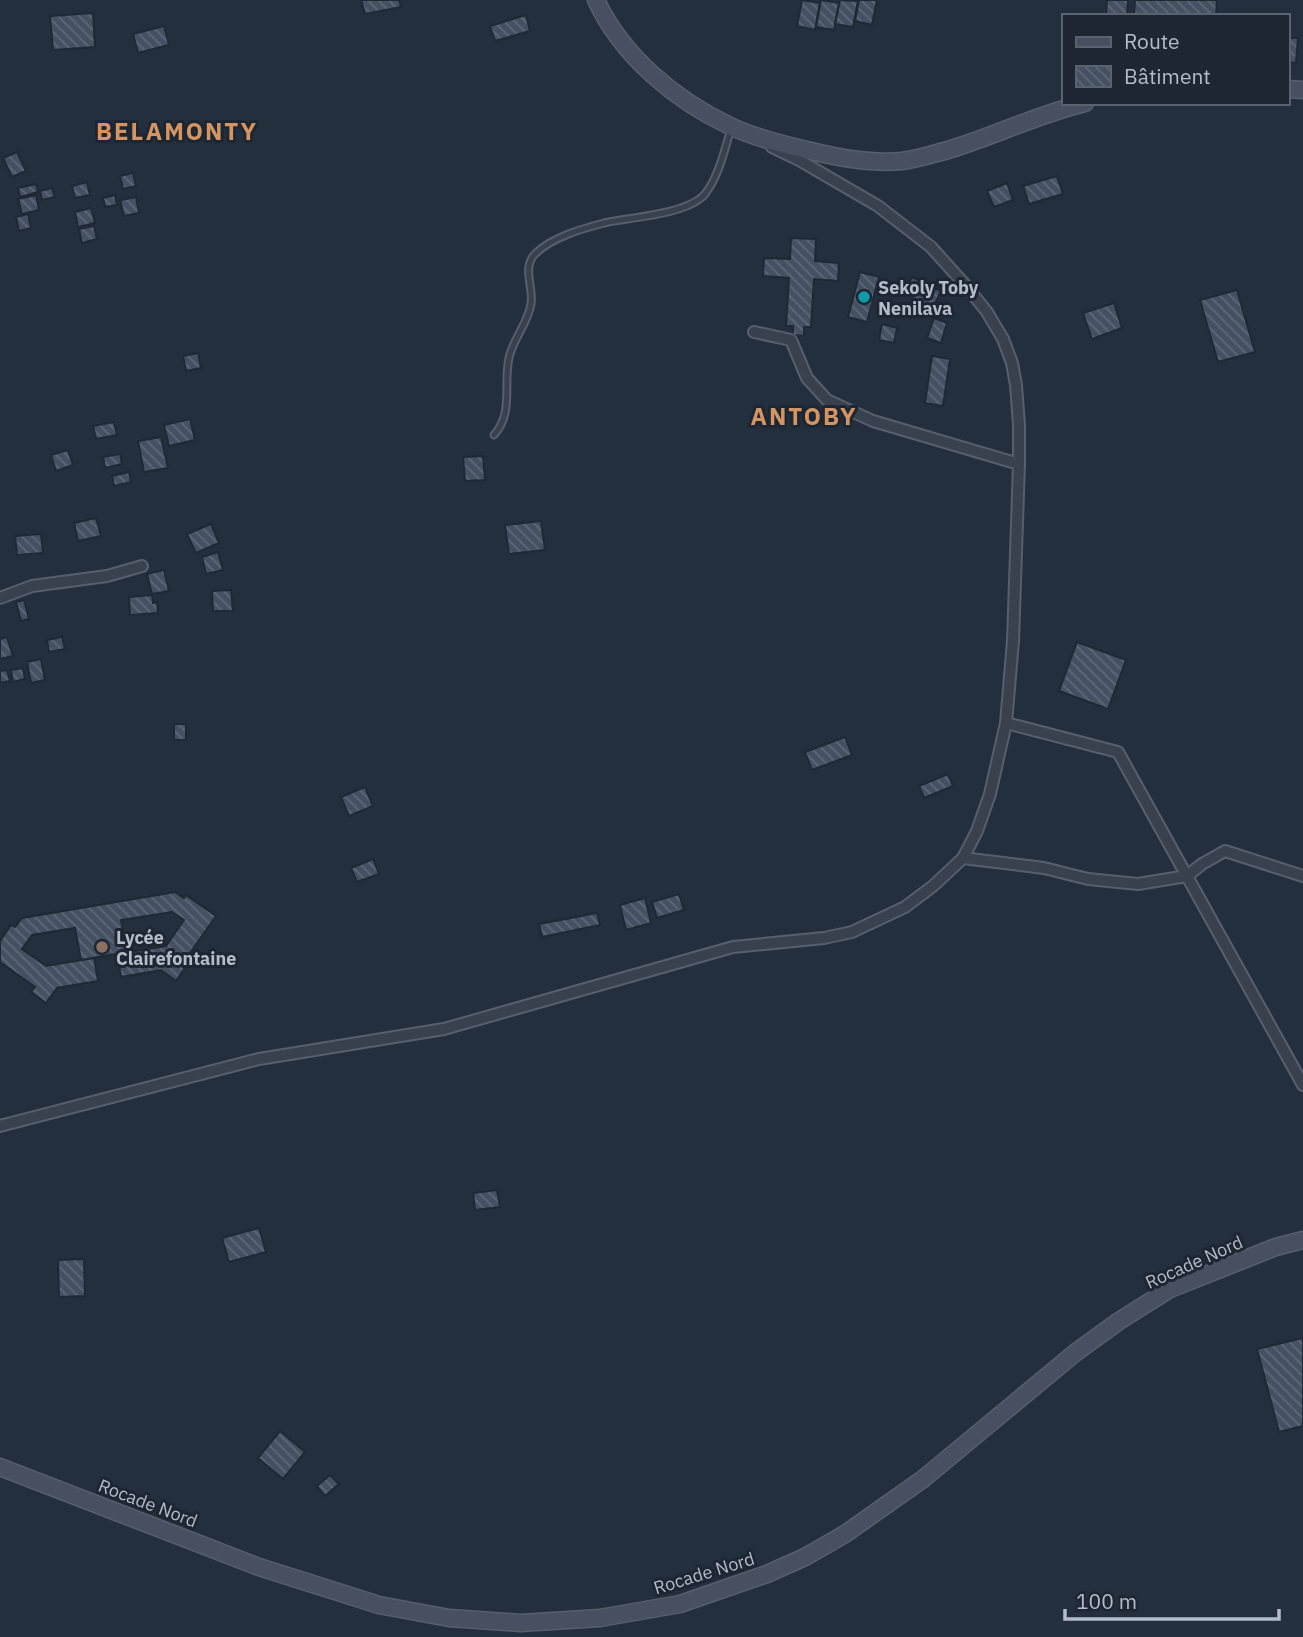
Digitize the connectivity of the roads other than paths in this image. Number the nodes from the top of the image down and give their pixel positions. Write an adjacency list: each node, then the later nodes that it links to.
1 (596, 0): 3 (main road)
2 (1079, 105): 3 (main road)
3 (732, 127): 5 (lane); 6 (street)
4 (754, 332): 6 (street)
5 (494, 435)
6 (1019, 464): 9 (street)
7 (142, 566): 8 (street)
8 (0, 598)
9 (1006, 723): 10 (street); 11 (street)
10 (963, 858): 11 (street); 14 (street)
11 (1187, 876): 12 (street); 13 (street)
12 (1303, 876)
13 (1303, 1085)
14 (0, 1126)
15 (1303, 1240): 16 (main road, Rocade Nord)
16 (0, 1467)

